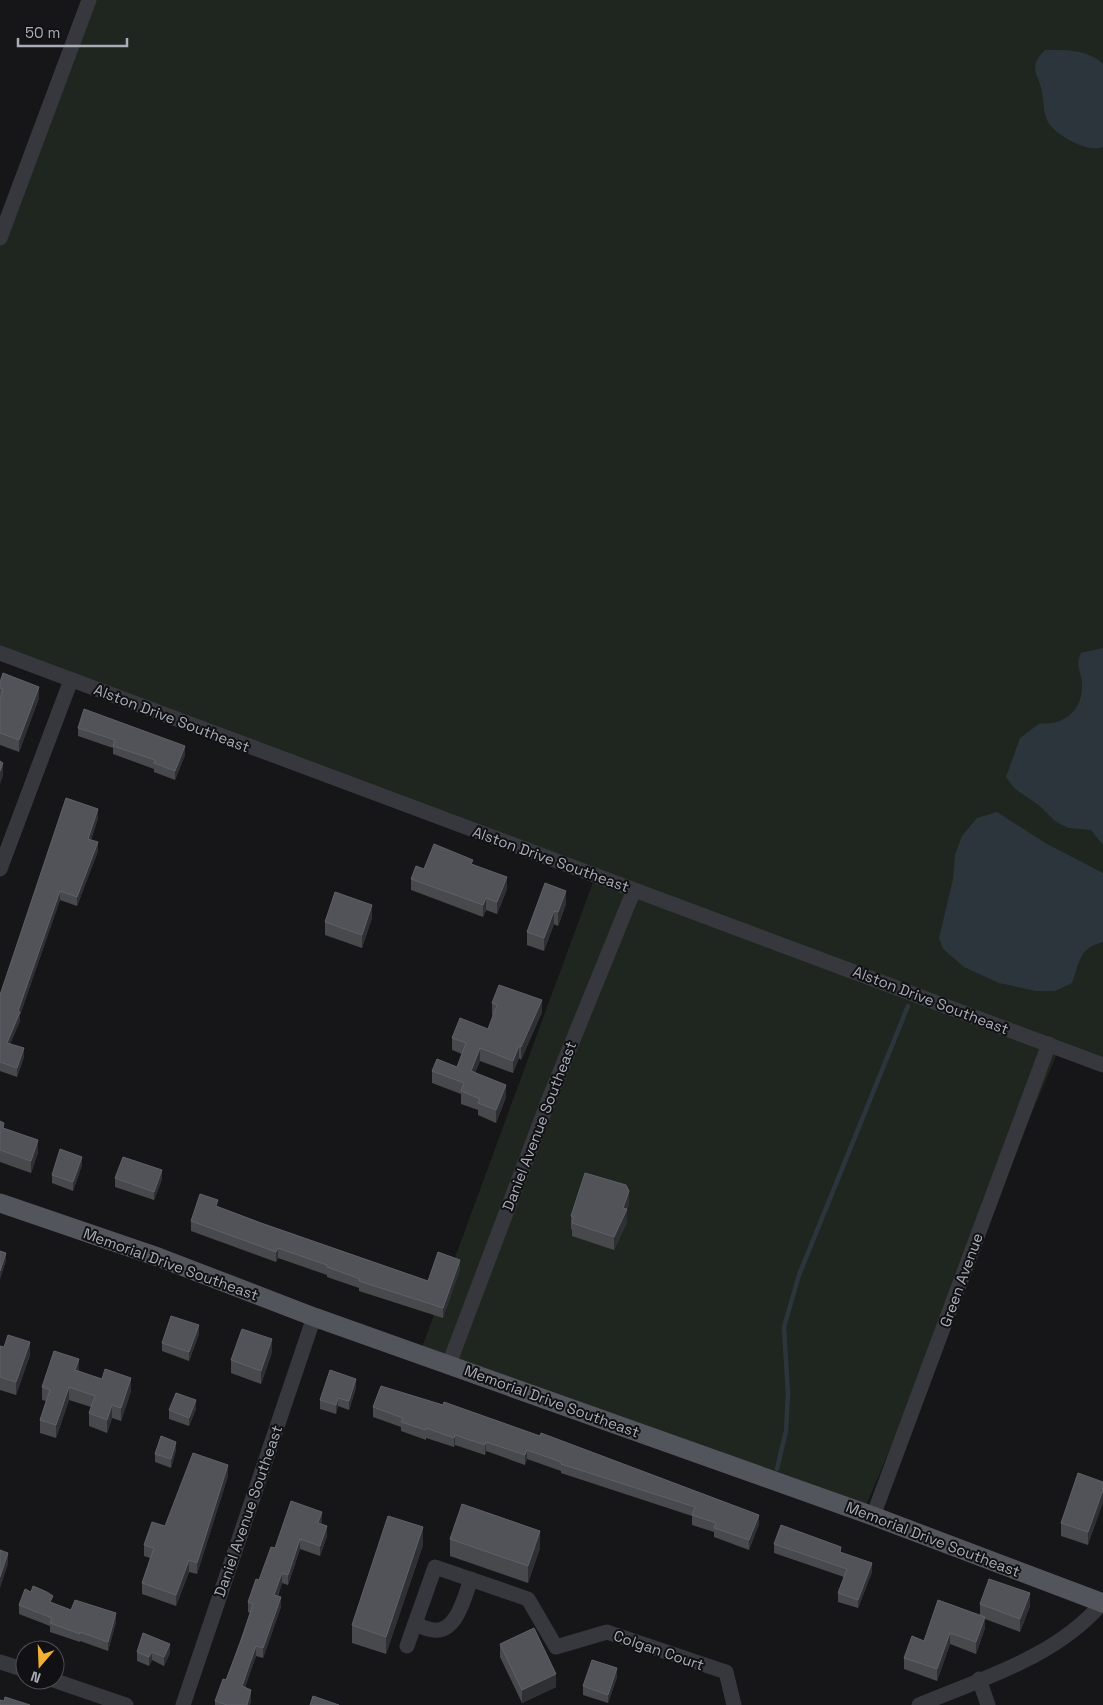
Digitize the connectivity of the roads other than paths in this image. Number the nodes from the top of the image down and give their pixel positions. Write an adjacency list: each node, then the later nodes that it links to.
1 (89, 0): 2 (street)
2 (0, 238)
3 (0, 653): 4 (street, Alston Drive Southeast)
4 (71, 680): 5 (street); 6 (street, Alston Drive Southeast)
5 (0, 869)
6 (634, 890): 7 (street, Alston Drive Southeast); 11 (street, Daniel Avenue Southeast)
7 (1049, 1044): 8 (street, Alston Drive Southeast); 12 (street, Green Avenue)
8 (1103, 1065)
9 (0, 1203): 10 (main road, Memorial Drive Southeast)
10 (314, 1317): 11 (main road, Memorial Drive Southeast); 22 (street, Daniel Avenue Southeast)
11 (448, 1364): 12 (main road, Memorial Drive Southeast)
12 (873, 1516): 14 (main road, Memorial Drive Southeast)
13 (471, 1579): 15 (street); 15 (street, Colgan Court); 23 (street, Colgan Court)
14 (1103, 1603): 19 (street)
15 (415, 1624): 16 (street, Colgan Court)
16 (407, 1646)
17 (0, 1662): 18 (street)
18 (15, 1667)
19 (979, 1679): 24 (street); 25 (street)
20 (65, 1684): 21 (street)
21 (126, 1705)
22 (182, 1705)
23 (734, 1705)
24 (919, 1705)
25 (988, 1705)

